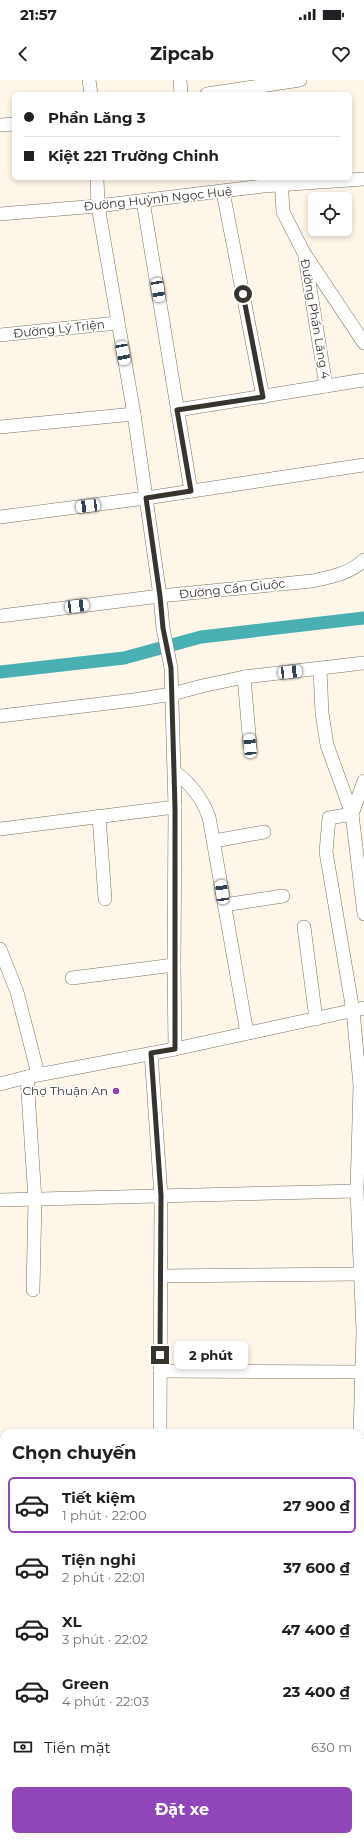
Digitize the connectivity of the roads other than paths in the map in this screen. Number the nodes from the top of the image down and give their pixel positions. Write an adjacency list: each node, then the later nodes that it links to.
1 (89, 80): 5 (street)
2 (180, 80): 6 (street)
3 (300, 80): 4 (street)
4 (268, 87): 7 (street)
5 (91, 92)
6 (181, 92)
7 (224, 92)
8 (12, 124): 9 (street)
9 (0, 125)
10 (352, 179): 11 (street, Đường Huỳnh Ngọc Huệ)
11 (364, 179)
12 (96, 180): 17 (street)
13 (322, 180): 14 (street, Đường Huỳnh Ngọc Huệ)
14 (281, 181): 15 (street, Đường Huỳnh Ngọc Huệ); 19 (street)
15 (223, 192): 16 (street, Đường Huỳnh Ngọc Huệ); 25 (street)
16 (143, 200): 17 (street, Đường Huỳnh Ngọc Huệ); 26 (street)
17 (98, 206): 18 (street, Đường Huỳnh Ngọc Huệ); 20 (street)
18 (0, 214)
19 (304, 253): 22 (street); 24 (street, Đường Phần Lăng 4)
20 (117, 323): 21 (street, Đường Lý Triện); 27 (street)
21 (0, 336)
22 (364, 343)
23 (364, 380): 24 (street)
24 (326, 386): 25 (street)
25 (263, 397): 26 (street)
26 (177, 410): 30 (street)
27 (134, 414): 28 (street); 31 (street)
28 (0, 427)
29 (364, 465): 30 (street)
30 (191, 491): 31 (street)
31 (146, 498): 32 (street); 34 (street)
32 (0, 517)
33 (364, 560): 34 (street, Đường Cần Giuộc)
34 (160, 596): 35 (street, Đường Cần Giuộc); 39 (street)
35 (0, 616)
36 (364, 663): 37 (street)
37 (320, 669): 38 (street); 45 (street)
38 (244, 677): 39 (street); 41 (street)
39 (172, 694): 40 (street); 42 (street)
40 (0, 716)
41 (250, 746)
42 (175, 772): 44 (street); 49 (street)
43 (364, 781): 45 (street)
44 (175, 807): 46 (street); 56 (street)
45 (352, 814): 53 (street); 58 (street)
46 (99, 816): 47 (street); 51 (street)
47 (0, 829)
48 (264, 832): 49 (street)
49 (214, 841): 52 (street)
50 (283, 896): 52 (street)
51 (105, 899)
52 (224, 905): 60 (street)
53 (364, 914)
54 (304, 927): 59 (street)
55 (0, 949): 63 (street)
56 (174, 965): 57 (street); 61 (street)
57 (72, 978)
58 (358, 1010): 59 (street); 66 (street)
59 (316, 1019): 60 (street)
60 (247, 1033): 61 (street)
61 (175, 1049): 62 (street)
62 (151, 1053): 63 (street); 65 (street)
63 (32, 1075): 64 (street); 68 (street)
64 (0, 1084)
65 (161, 1196): 66 (street); 68 (street); 70 (street)
66 (359, 1197): 69 (street)
67 (0, 1200): 68 (street)
68 (35, 1200): 71 (street)
69 (360, 1274): 70 (street); 73 (street)
70 (161, 1276): 72 (street)
71 (32, 1290)
72 (160, 1371): 73 (street); 74 (street)
73 (361, 1372): 75 (street)
74 (160, 1429)
75 (360, 1429)

